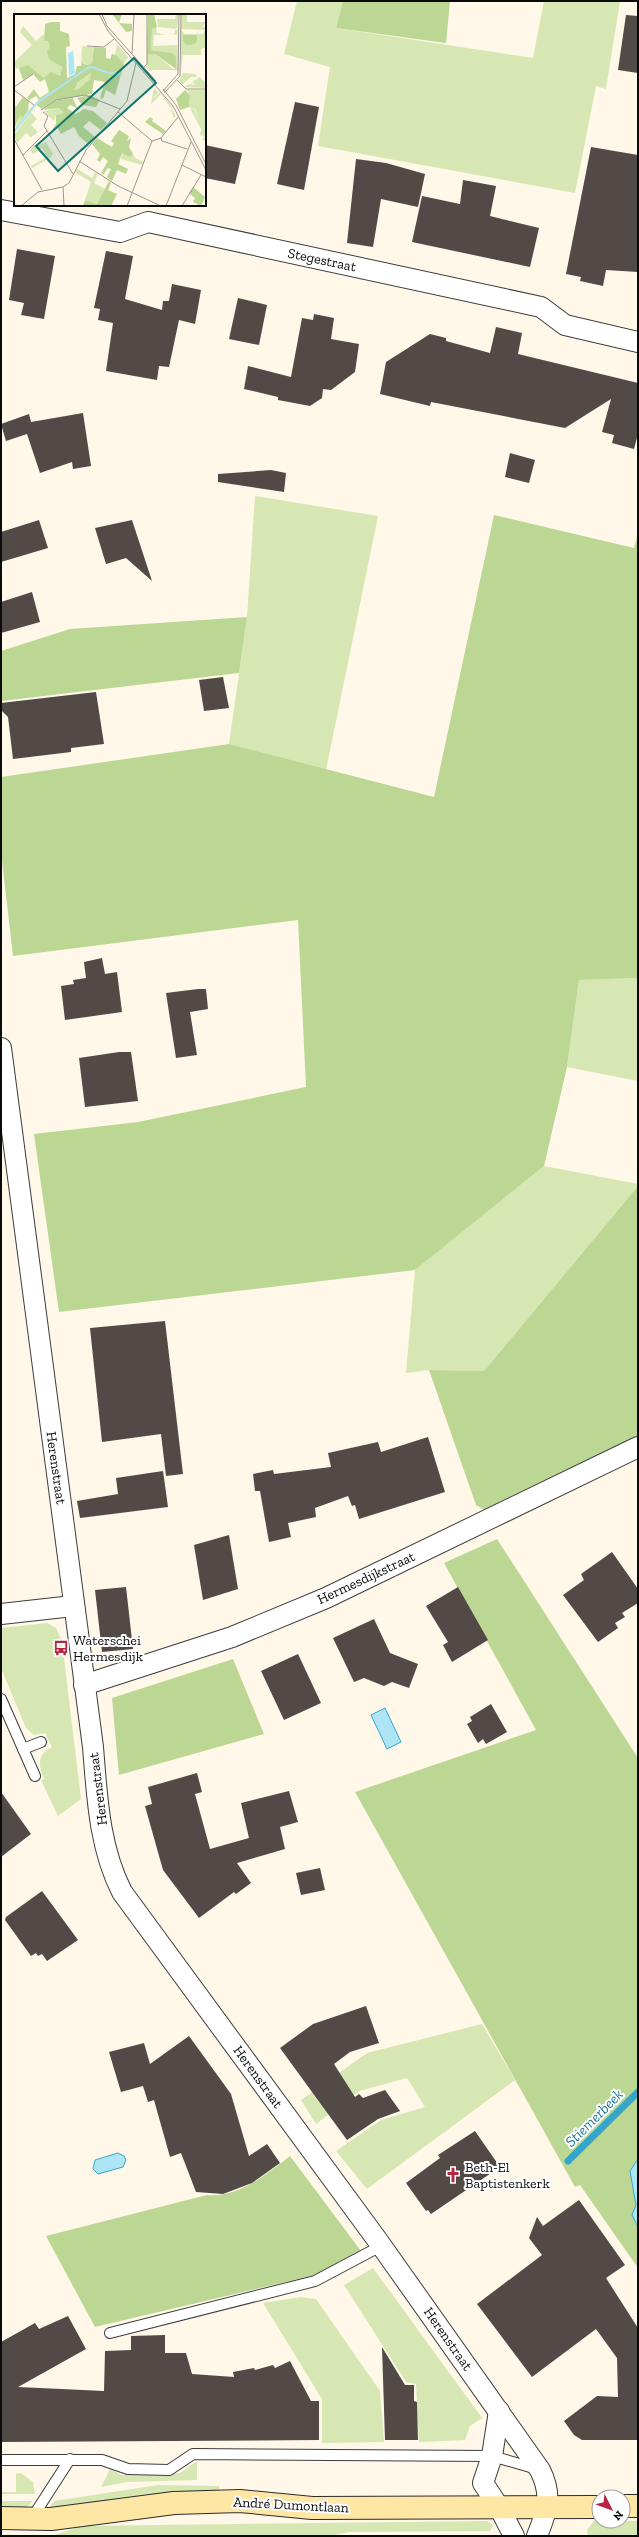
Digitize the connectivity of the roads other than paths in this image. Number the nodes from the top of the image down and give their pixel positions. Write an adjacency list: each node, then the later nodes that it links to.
1 (1, 210): 2 (street, Stegestraat)
2 (638, 342)
3 (1, 1048): 5 (street, Herenstraat)
4 (638, 1447): 7 (street, Hermesdijkstraat)
5 (73, 1606): 6 (street); 7 (street, Herenstraat)
6 (1, 1614)
7 (84, 1685): 12 (street, Herenstraat)
8 (1, 1698): 10 (lane)
9 (41, 1742): 10 (lane)
10 (23, 1749): 11 (lane)
11 (35, 1776)
12 (381, 2246): 13 (lane); 14 (street, Herenstraat)
13 (110, 2333)
14 (499, 2411): 15 (street); 18 (street, Herenstraat)
15 (492, 2456): 16 (lane); 18 (lane); 21 (street)
16 (70, 2459): 17 (lane); 23 (lane)
17 (1, 2460)
18 (540, 2470): 20 (street, Herenstraat)
19 (591, 2507): 20 (main road, André Dumontlaan)
20 (548, 2508): 21 (main road, André Dumontlaan); 25 (street, Herenstraat)
21 (500, 2509): 23 (main road, André Dumontlaan); 24 (street)
22 (1, 2518): 23 (main road, André Dumontlaan)
23 (32, 2518)
24 (514, 2536)
25 (537, 2536)

